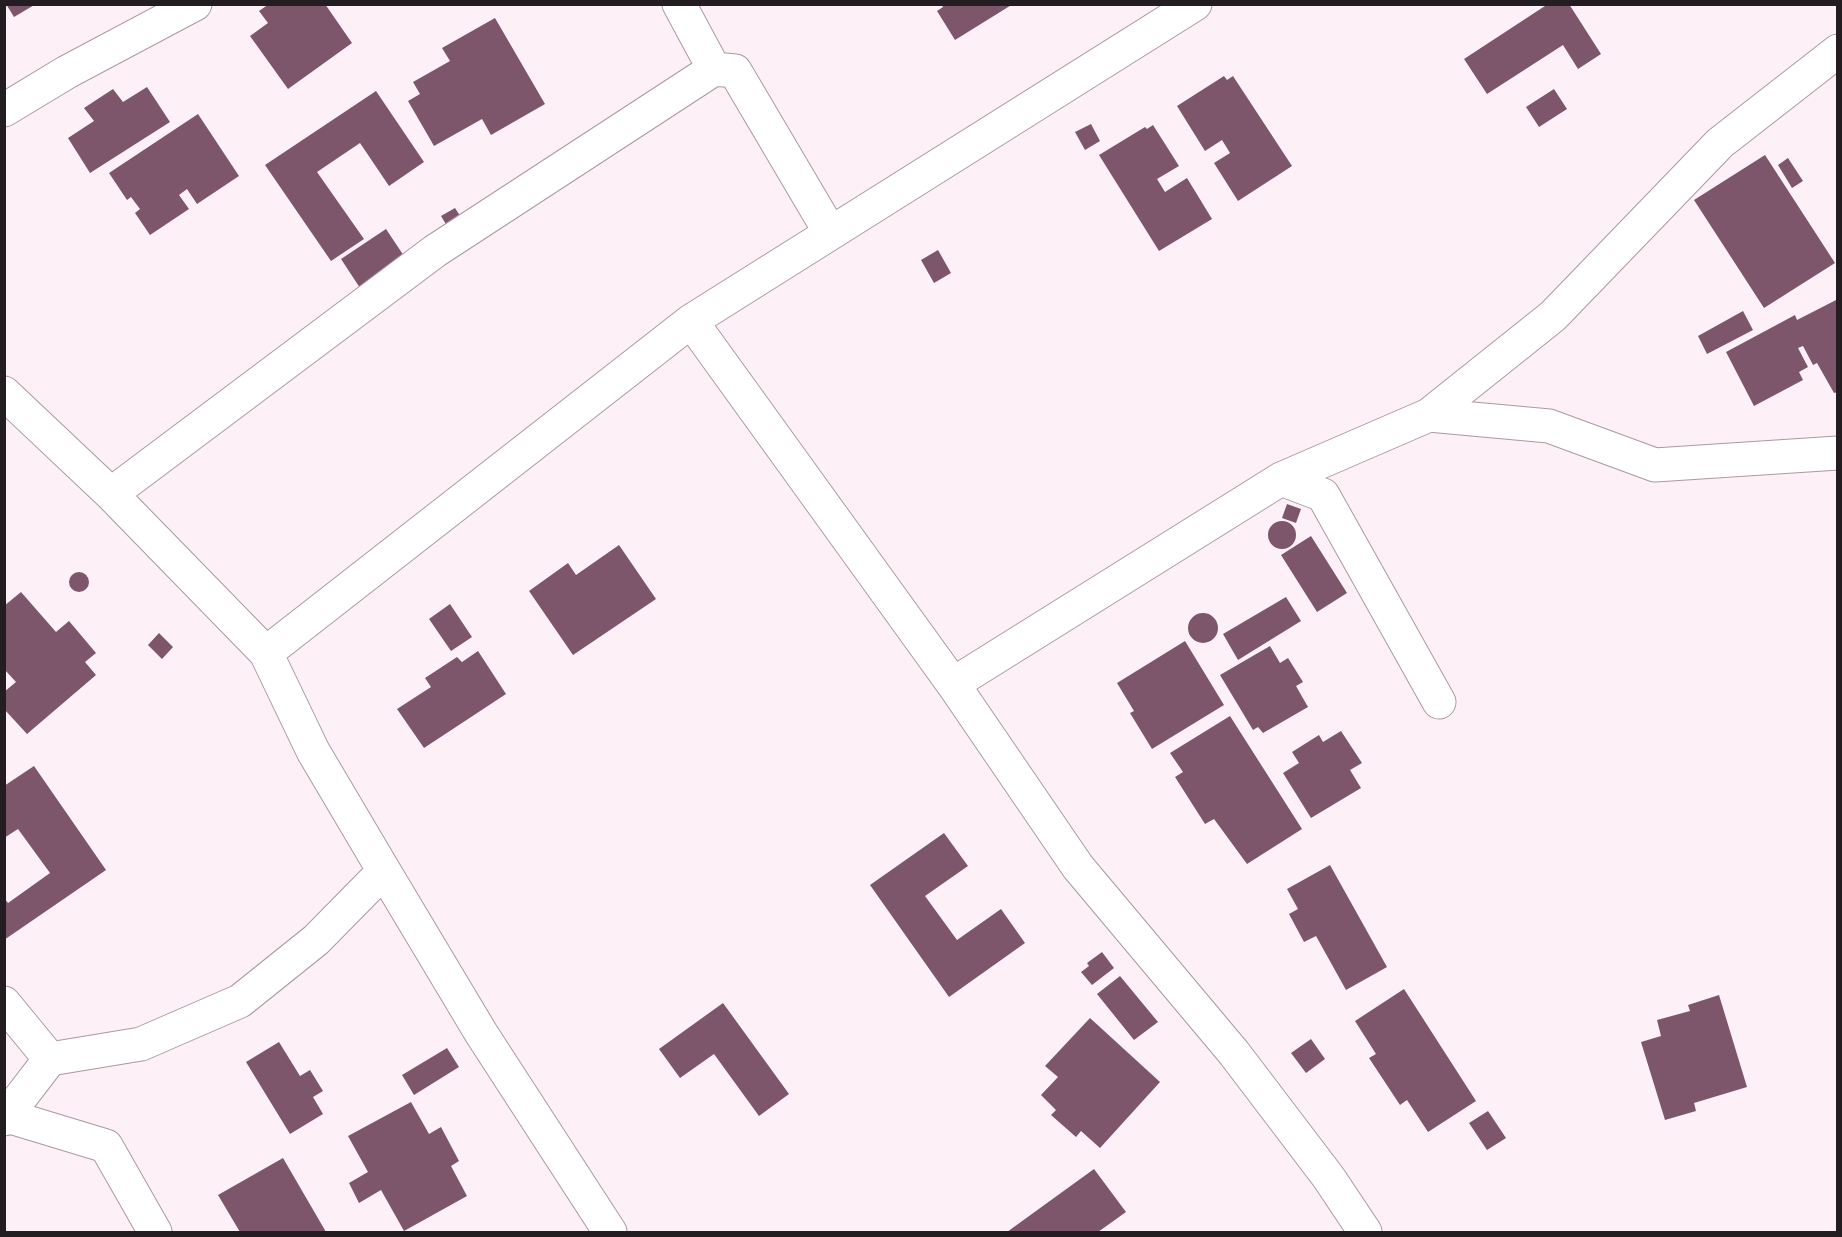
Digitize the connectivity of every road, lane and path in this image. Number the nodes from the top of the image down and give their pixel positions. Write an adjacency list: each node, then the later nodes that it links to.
1 (195, 4): 6 (street)
2 (680, 4): 5 (street)
3 (1195, 4): 7 (street)
4 (1838, 51): 10 (street)
5 (714, 69): 7 (street); 13 (street)
6 (4, 110)
7 (830, 232): 8 (street)
8 (691, 321): 14 (street); 15 (street)
9 (4, 393): 13 (street)
10 (1429, 415): 11 (street); 12 (street)
11 (1838, 453)
12 (1281, 479): 15 (street); 16 (street)
13 (111, 494): 14 (street)
14 (266, 653): 17 (street)
15 (953, 684): 23 (street)
16 (1439, 702)
17 (384, 871): 19 (street); 22 (street)
18 (4, 1003): 19 (street)
19 (50, 1059): 20 (street)
20 (6, 1118): 21 (street)
21 (155, 1233)
22 (610, 1233)
23 (1365, 1233)

